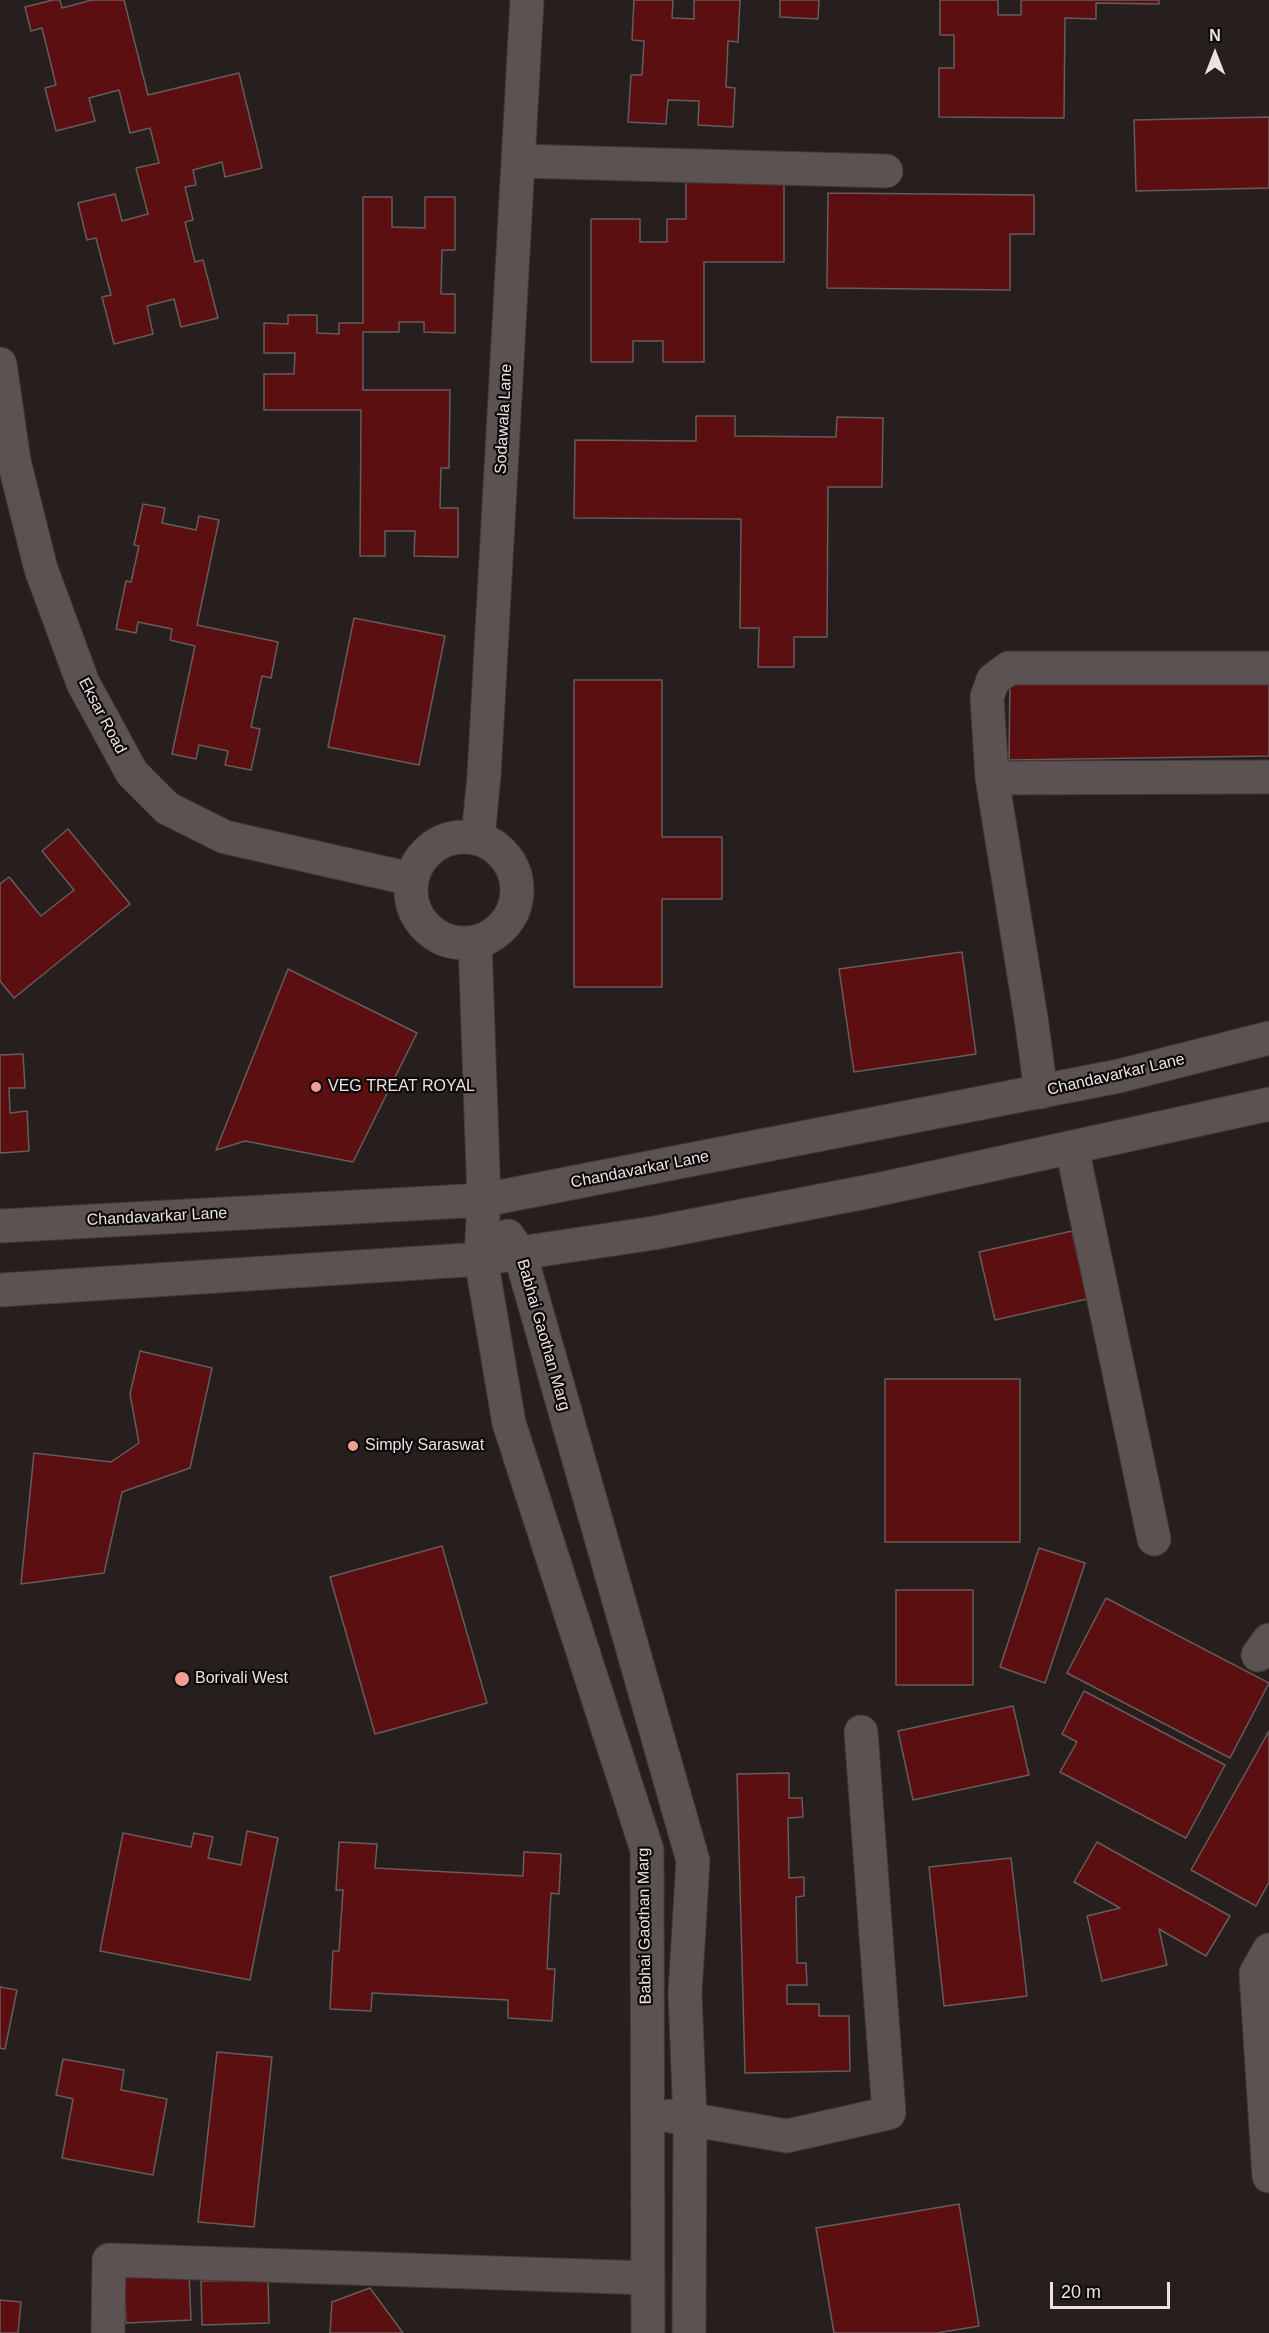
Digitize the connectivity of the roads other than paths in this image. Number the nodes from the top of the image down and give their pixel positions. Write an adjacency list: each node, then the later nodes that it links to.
1 (527, 0): 2 (street, Sodawala Lane)
2 (518, 161): 3 (street); 8 (street, Sodawala Lane)
3 (886, 171)
4 (0, 364): 9 (street, Eksar Road)
5 (1269, 668): 7 (street)
6 (1269, 777): 7 (street)
7 (992, 778): 12 (street)
8 (478, 837): 9 (street); 10 (street)
9 (411, 879): 10 (street)
10 (476, 942): 15 (street)
11 (1269, 1038): 12 (street, Chandavarkar Lane)
12 (1041, 1092): 15 (street, Chandavarkar Lane)
13 (1269, 1104): 14 (street)
14 (1072, 1148): 17 (street); 20 (street)
15 (484, 1200): 16 (street, Chandavarkar Lane); 17 (street, Babhai Gaothan Marg); 18 (street, Babhai Gaothan Marg)
16 (0, 1226)
17 (520, 1253): 18 (street); 24 (street, Babhai Gaothan Marg)
18 (481, 1259): 19 (street); 23 (street, Babhai Gaothan Marg)
19 (0, 1290)
20 (1154, 1539)
21 (861, 1732): 24 (street)
22 (1269, 1950): 25 (street)
23 (648, 2113): 24 (street); 26 (street, Babhai Gaothan Marg)
24 (690, 2120): 29 (street, Babhai Gaothan Marg)
25 (1269, 2176)
26 (648, 2278): 27 (street); 28 (street, Babhai Gaothan Marg)
27 (108, 2333)
28 (648, 2333)
29 (689, 2333)

